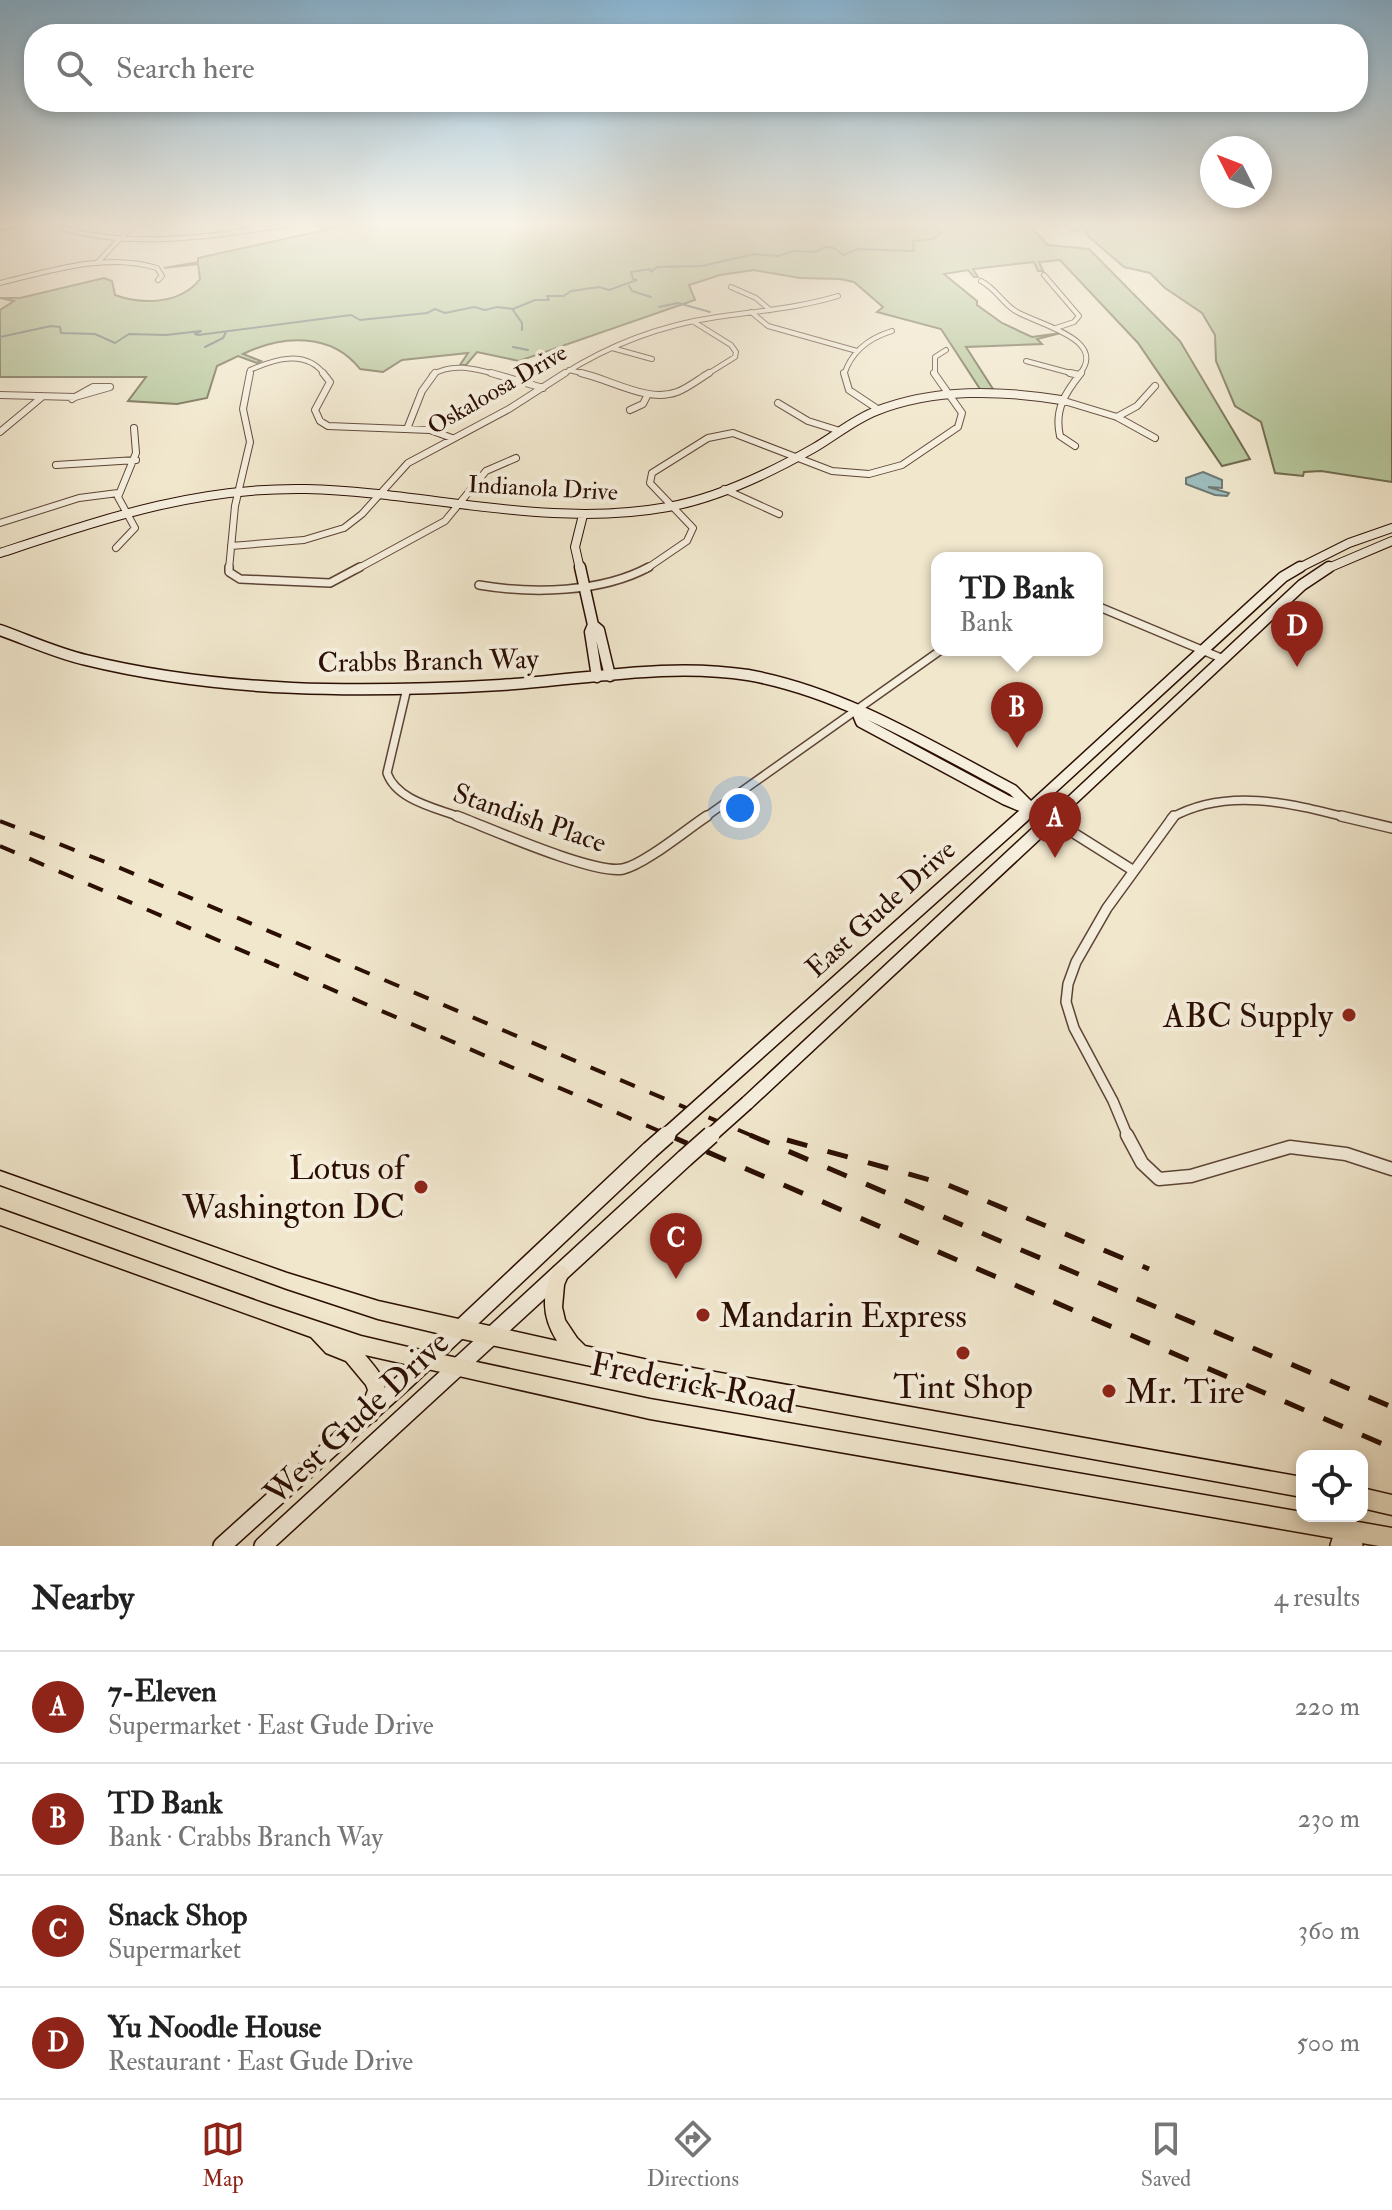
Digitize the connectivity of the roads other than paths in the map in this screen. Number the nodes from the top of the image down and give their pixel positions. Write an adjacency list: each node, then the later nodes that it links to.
1 (750, 295): 5 (street)
2 (1001, 295): 8 (street)
3 (1061, 295): 8 (street)
4 (838, 296): 5 (street, Oskaloosa Drive)
5 (770, 310): 6 (street, Oskaloosa Drive)
6 (751, 312): 7 (street, Oskaloosa Drive); 12 (street)
7 (694, 322): 10 (street, Oskaloosa Drive); 20 (street)
8 (1055, 328): 16 (street)
9 (892, 331): 12 (street)
10 (611, 347): 13 (street); 15 (street, Oskaloosa Drive)
11 (946, 350): 19 (street)
12 (857, 351): 27 (street)
13 (652, 359)
14 (1026, 361): 16 (street)
15 (569, 370): 18 (street, Oskaloosa Drive); 20 (street)
16 (1079, 375): 24 (street)
17 (1155, 386): 28 (street)
18 (543, 388): 31 (street); 35 (street, Oskaloosa Drive)
19 (948, 395): 24 (street, Indianola Drive); 27 (street, Indianola Drive); 39 (street)
20 (647, 396): 26 (street)
21 (42, 397): 22 (street); 23 (street); 33 (street)
22 (0, 398)
23 (72, 399): 23 (street)
24 (1061, 400): 28 (street, Indianola Drive); 37 (street)
25 (778, 403): 32 (street)
26 (630, 410)
27 (879, 410): 32 (street, Indianola Drive)
28 (1117, 417): 36 (street, Indianola Drive)
29 (134, 428): 40 (street)
30 (342, 429): 31 (street); 34 (street); 43 (street)
31 (407, 429): 35 (street)
32 (840, 431): 39 (street, Indianola Drive)
33 (0, 432)
34 (337, 435)
35 (452, 438): 45 (street, Oskaloosa Drive)
36 (1155, 438)
37 (1075, 446)
38 (516, 458): 46 (street)
39 (796, 458): 42 (street, Indianola Drive); 47 (street)
40 (136, 460): 41 (street); 44 (street)
41 (56, 465)
42 (723, 488): 47 (street, Indianola Drive); 49 (street)
43 (239, 491): 45 (street, Indianola Drive); 48 (street, Indianola Drive); 54 (street)
44 (118, 493): 48 (street); 51 (street)
45 (375, 496): 46 (street, Indianola Drive); 54 (street, Oskaloosa Drive)
46 (459, 504): 50 (street, Indianola Drive); 54 (street)
47 (673, 506): 50 (street, Indianola Drive); 57 (street)
48 (126, 511): 55 (street); 56 (street, Indianola Drive)
49 (779, 514)
50 (583, 515): 57 (street)
51 (0, 523)
52 (1392, 528): 62 (street, East Gude Drive)
53 (1392, 541): 64 (street, East Gude Drive)
54 (231, 546)
55 (116, 548)
56 (0, 553)
57 (584, 584): 58 (street); 60 (street)
58 (479, 585)
59 (1103, 608): 62 (street)
60 (593, 625): 65 (street); 66 (street)
61 (0, 630): 67 (street, Crabbs Branch Way)
62 (1203, 650): 64 (street); 69 (street, East Gude Drive)
63 (933, 656): 68 (street, Standish Place)
64 (1221, 658): 70 (street, East Gude Drive)
65 (610, 676): 66 (street, Crabbs Branch Way); 68 (street, Crabbs Branch Way)
66 (597, 677): 67 (street, Crabbs Branch Way)
67 (407, 688): 68 (street, Standish Place)
68 (857, 712): 69 (street, Crabbs Branch Way)
69 (1031, 808): 70 (street, Crabbs Branch Way); 78 (street, East Gude Drive, bridge)
70 (1053, 820): 72 (street); 76 (street, East Gude Drive, bridge)
71 (1392, 828): 72 (street)
72 (1134, 871): 73 (street)
73 (1392, 1169)
74 (0, 1178): 78 (main road, Frederick Road)
75 (0, 1217): 77 (main road, Frederick Road)
76 (560, 1273): 79 (street, East Gude Drive); 80 (main road)
77 (313, 1327): 81 (main road, Frederick Road); 83 (main road)
78 (458, 1329): 79 (main road, Frederick Road); 81 (street, East Gude Drive)
79 (492, 1335): 80 (main road, Frederick Road); 82 (street, West Gude Drive)
80 (579, 1354): 84 (main road, Frederick Road)
81 (425, 1360): 82 (main road, Frederick Road); 83 (street, West Gude Drive)
82 (459, 1367): 87 (main road, Frederick Road); 90 (street, West Gude Drive)
83 (369, 1413): 89 (street, West Gude Drive)
84 (1296, 1486)
85 (1368, 1499): 86 (main road)
86 (1392, 1505)
87 (1345, 1534): 88 (main road, Frederick Road)
88 (1392, 1538)
89 (222, 1546)
90 (263, 1546)

